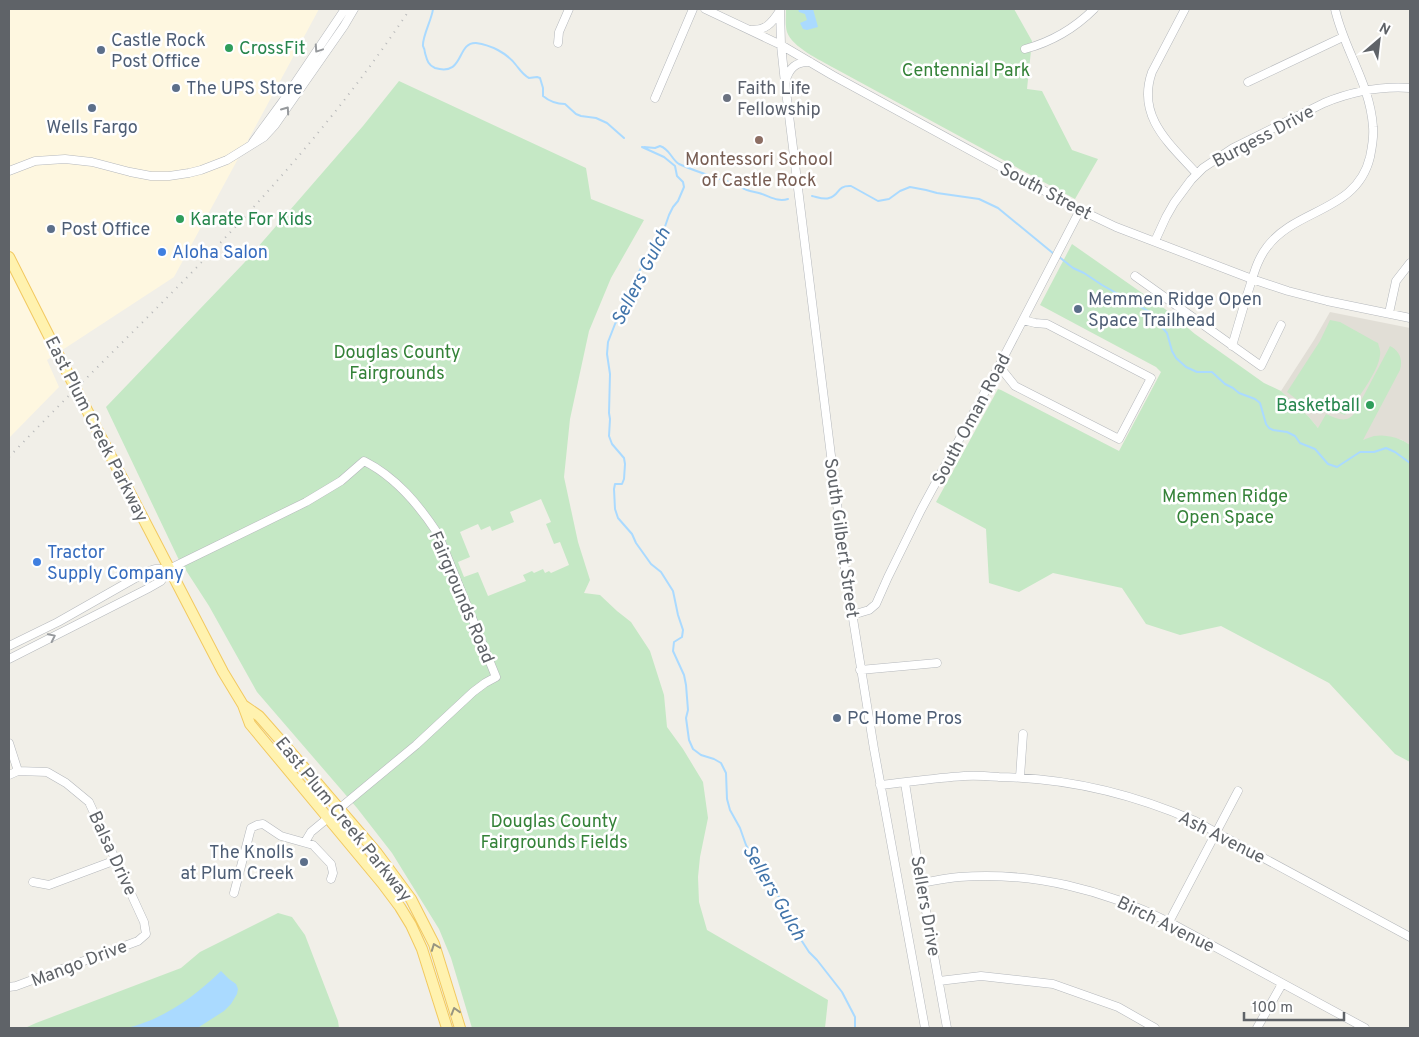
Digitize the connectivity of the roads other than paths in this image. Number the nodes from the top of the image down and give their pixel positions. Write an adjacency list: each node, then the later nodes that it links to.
1 (345, 9): 21 (street, one-way to 21)
2 (354, 9): 21 (street, one-way to 2)
3 (569, 9): 12 (street)
4 (693, 9): 20 (street)
5 (705, 9): 10 (street, South Street)
6 (780, 9): 10 (street); 13 (street, South Gilbert Street)
7 (1094, 9): 14 (street)
8 (1185, 9): 23 (street)
9 (1335, 9): 11 (street)
10 (750, 30): 13 (street, South Street)
11 (1343, 37): 16 (street); 19 (street)
12 (558, 43)
13 (781, 45): 15 (street, South Street); 17 (street, South Gilbert Street)
14 (1025, 48)
15 (812, 63): 17 (street); 24 (street, South Street)
16 (1248, 82)
17 (785, 83): 37 (street, South Gilbert Street)
18 (1410, 88): 19 (street, Burgess Drive)
19 (1366, 91): 23 (street, Burgess Drive); 29 (street)
20 (655, 98)
21 (252, 144): 22 (street)
22 (11, 168)
23 (1197, 174): 25 (street, Burgess Drive)
24 (1080, 210): 25 (street, South Street); 32 (street, South Oman Road)
25 (1154, 241): 29 (street, South Street)
26 (9, 257): 36 (main road, East Plum Creek Parkway, bridge)
27 (1410, 263): 30 (street)
28 (1135, 276): 34 (street)
29 (1252, 279): 30 (street, South Street); 34 (street)
30 (1389, 313): 31 (street, South Street)
31 (1410, 318)
32 (1023, 320): 35 (street, South Oman Road); 35 (street)
33 (1281, 325): 34 (street)
34 (1232, 346)
35 (999, 366): 37 (street, South Oman Road)
36 (169, 570): 38 (street); 39 (street, one-way to 36); 42 (main road, East Plum Creek Parkway); 51 (street, Fairgrounds Road)
37 (852, 615): 41 (street, South Gilbert Street)
38 (9, 646)
39 (9, 659)
40 (938, 662): 41 (street)
41 (860, 670): 49 (street, South Gilbert Street)
42 (243, 706): 51 (main road, East Plum Creek Parkway); 52 (main road, East Plum Creek Parkway)
43 (1023, 734): 47 (street)
44 (9, 743): 45 (street)
45 (18, 770): 46 (street); 55 (street, Balsa Drive)
46 (9, 775)
47 (1020, 777): 48 (street, Ash Avenue); 53 (street, Ash Avenue)
48 (905, 783): 49 (street, Ash Avenue); 58 (street, Sellers Drive)
49 (880, 786): 68 (street, South Gilbert Street)
50 (1238, 791): 53 (street)
51 (339, 809): 52 (street, Fairgrounds Road); 67 (main road, East Plum Creek Parkway, one-way to 51)
52 (328, 818): 54 (street, Fairgrounds Road); 66 (main road, East Plum Creek Parkway)
53 (1217, 832): 60 (street); 62 (street, Ash Avenue)
54 (305, 842): 56 (street); 59 (street)
55 (116, 860): 57 (street); 61 (street, Balsa Drive)
56 (331, 878)
57 (33, 882)
58 (921, 883): 60 (street, Birch Avenue); 63 (street, Sellers Drive)
59 (234, 893)
60 (1169, 922): 64 (street, Birch Avenue)
61 (146, 934): 65 (street, Mango Drive)
62 (1410, 937)
63 (939, 981): 69 (street, Sellers Drive); 70 (street)
64 (1282, 984): 71 (street); 72 (street, Birch Avenue)
65 (9, 987)
66 (446, 1028)
67 (460, 1028)
68 (925, 1028)
69 (947, 1028)
70 (1155, 1028)
71 (1257, 1028)
72 (1365, 1028)

